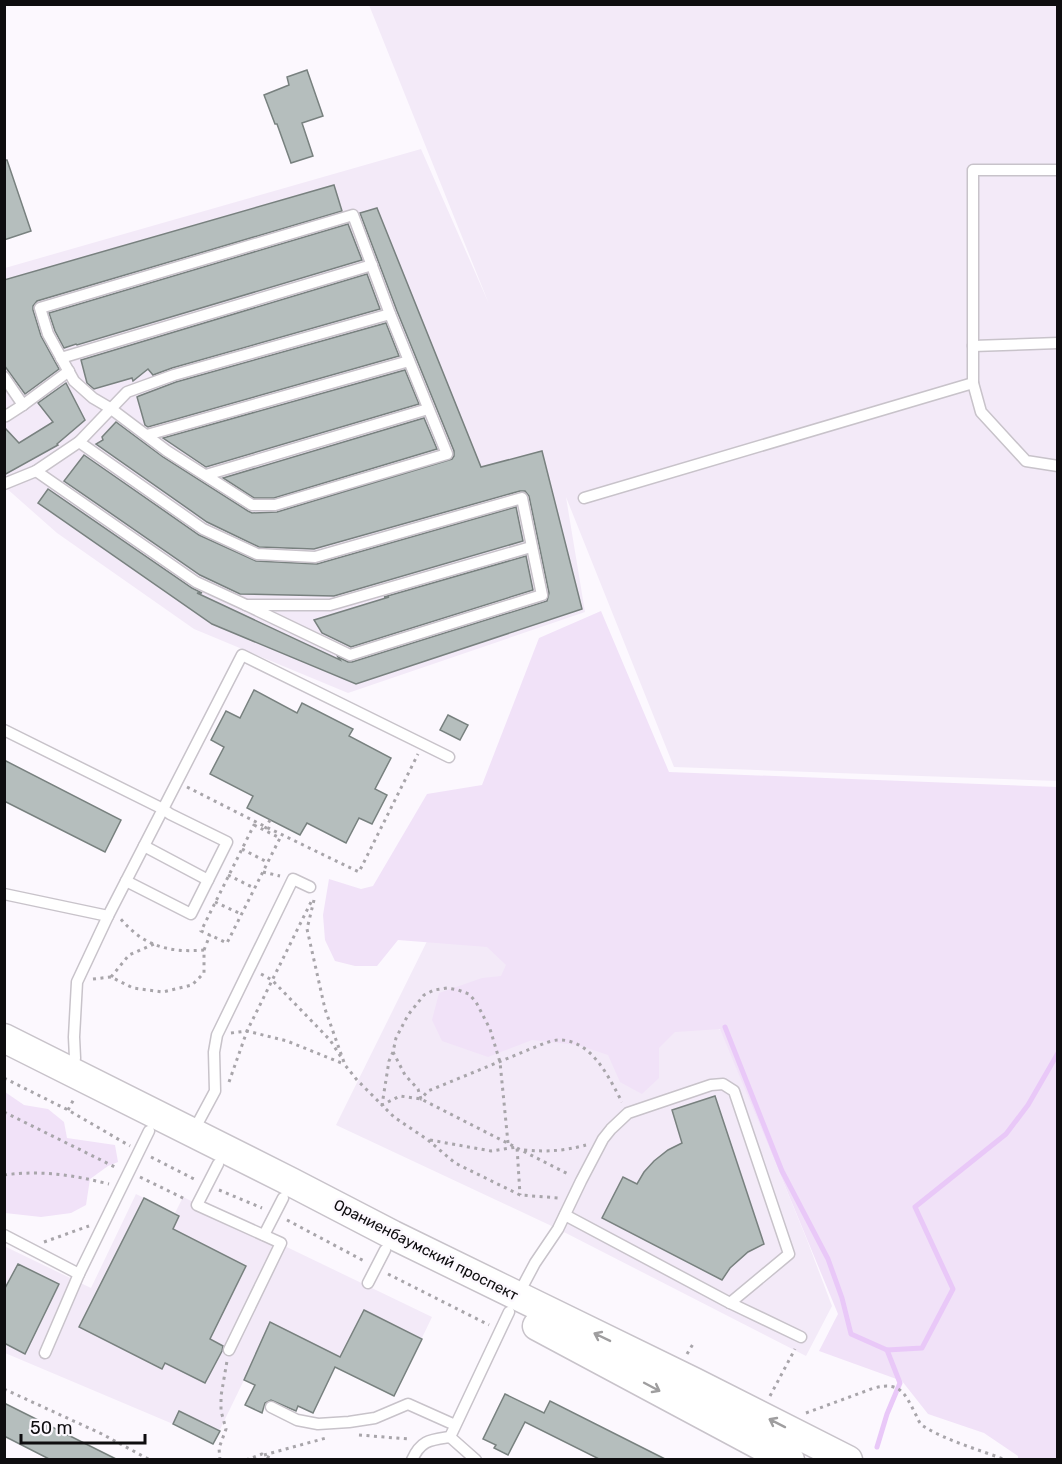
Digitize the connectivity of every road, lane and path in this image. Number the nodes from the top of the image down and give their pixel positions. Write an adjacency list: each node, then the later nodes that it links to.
1 (1058, 170): 5 (lane)
2 (372, 265): 3 (lane); 6 (lane); 6 (lane)
3 (390, 314): 7 (lane); 12 (lane)
4 (1058, 343): 5 (lane)
5 (973, 346): 10 (lane)
6 (61, 358): 8 (lane)
7 (409, 361): 13 (lane); 15 (lane)
8 (69, 371): 11 (lane); 12 (lane)
9 (4, 377): 11 (lane)
10 (974, 383): 17 (lane); 21 (lane)
11 (23, 405): 14 (lane)
12 (110, 408): 15 (lane); 16 (lane)
13 (428, 409): 19 (lane); 19 (lane)
14 (4, 414)
15 (147, 435): 19 (lane)
16 (79, 442): 18 (lane); 22 (lane)
17 (1058, 466)
18 (36, 471): 20 (lane); 23 (lane)
19 (206, 475)
20 (4, 484)
21 (584, 498)
22 (531, 547): 23 (lane); 23 (lane)
23 (246, 605)
24 (4, 730): 28 (lane)
25 (423, 745): 26 (lane); 27 (lane); 30 (path)
26 (449, 757)
27 (178, 781): 28 (lane); 30 (path)
28 (163, 809): 31 (lane); 37 (lane)
29 (270, 820): 30 (path)
30 (265, 829): 32 (path); 33 (path)
31 (144, 846): 37 (lane); 38 (lane)
32 (241, 849): 33 (path); 35 (path)
33 (267, 862): 34 (path)
34 (262, 872): 36 (path); 40 (path)
35 (228, 875): 40 (path); 42 (path)
36 (293, 879): 39 (lane); 48 (lane)
37 (208, 880): 38 (lane)
38 (126, 881): 43 (lane)
39 (310, 887)
40 (254, 888): 44 (path)
41 (4, 894): 43 (lane)
42 (215, 902): 44 (path); 45 (path)
43 (111, 910): 46 (path); 51 (lane)
44 (241, 915): 45 (path)
45 (210, 935): 47 (path)
46 (154, 944): 47 (path); 49 (path)
47 (204, 950): 49 (path)
48 (250, 967): 50 (path); 53 (lane)
49 (111, 977): 51 (path)
50 (272, 980): 52 (path); 58 (path); 58 (path)
51 (77, 981): 59 (lane)
52 (247, 1031): 53 (path); 58 (path); 60 (path)
53 (217, 1035): 66 (lane)
54 (4, 1038): 59 (main road, Ораниенбаумский проспект)
55 (393, 1052): 57 (path); 61 (path); 62 (path)
56 (4, 1059): 59 (main road, Ораниенбаумский проспект)
57 (500, 1062): 61 (path); 64 (path); 69 (path)
58 (345, 1065): 62 (path)
59 (67, 1080): 65 (main road, Ораниенбаумский проспект); 66 (main road, Ораниенбаумский проспект)
60 (226, 1089)
61 (421, 1099): 62 (path); 69 (path)
62 (382, 1105): 68 (path)
63 (4, 1112): 76 (path)
64 (628, 1113): 67 (lane); 89 (lane)
65 (149, 1131): 72 (main road, Ораниенбаумский проспект); 73 (lane)
66 (193, 1132): 77 (main road, Ораниенбаумский проспект)
67 (603, 1139): 71 (path); 75 (lane)
68 (428, 1140): 70 (path); 78 (path)
69 (508, 1143): 70 (path)
70 (517, 1147): 71 (path); 78 (path)
71 (523, 1150): 75 (path)
72 (218, 1164): 77 (main road, Ораниенбаумский проспект); 80 (lane)
73 (128, 1173): 76 (lane); 80 (path)
74 (4, 1175): 76 (path)
75 (581, 1181): 79 (lane)
76 (116, 1185): 87 (lane)
77 (287, 1190): 83 (lane); 85 (main road, Ораниенбаумский проспект)
78 (520, 1195): 79 (path)
79 (573, 1199): 81 (lane)
80 (197, 1205): 83 (lane)
81 (565, 1215): 89 (lane); 90 (lane)
82 (89, 1226): 86 (path)
83 (264, 1235): 92 (lane)
84 (5, 1237): 86 (lane)
85 (389, 1243): 88 (lane); 90 (main road, Ораниенбаумский проспект)
86 (28, 1247): 87 (lane)
87 (79, 1274): 94 (lane)
88 (368, 1283)
89 (730, 1303): 91 (lane)
90 (513, 1304): 99 (lane); 105 (main road, Ораниенбаумский проспект, one-way to 90); 106 (main road, Ораниенбаумский проспект, one-way to 106)
91 (801, 1337)
92 (229, 1350): 108 (path)
93 (794, 1351): 96 (path)
94 (45, 1353)
95 (4, 1389): 107 (path)
96 (767, 1403)
97 (271, 1407): 99 (lane)
98 (805, 1414): 113 (path)
99 (455, 1425): 102 (lane)
100 (353, 1435): 103 (path)
101 (331, 1437): 104 (path)
102 (450, 1437): 103 (lane); 112 (lane)
103 (428, 1440): 111 (lane)
104 (264, 1455): 109 (path); 110 (path)
105 (834, 1456)
106 (783, 1457)
107 (150, 1460)
108 (220, 1460)
109 (246, 1460)
110 (274, 1460)
111 (412, 1460)
112 (476, 1460)
113 (1006, 1460)

